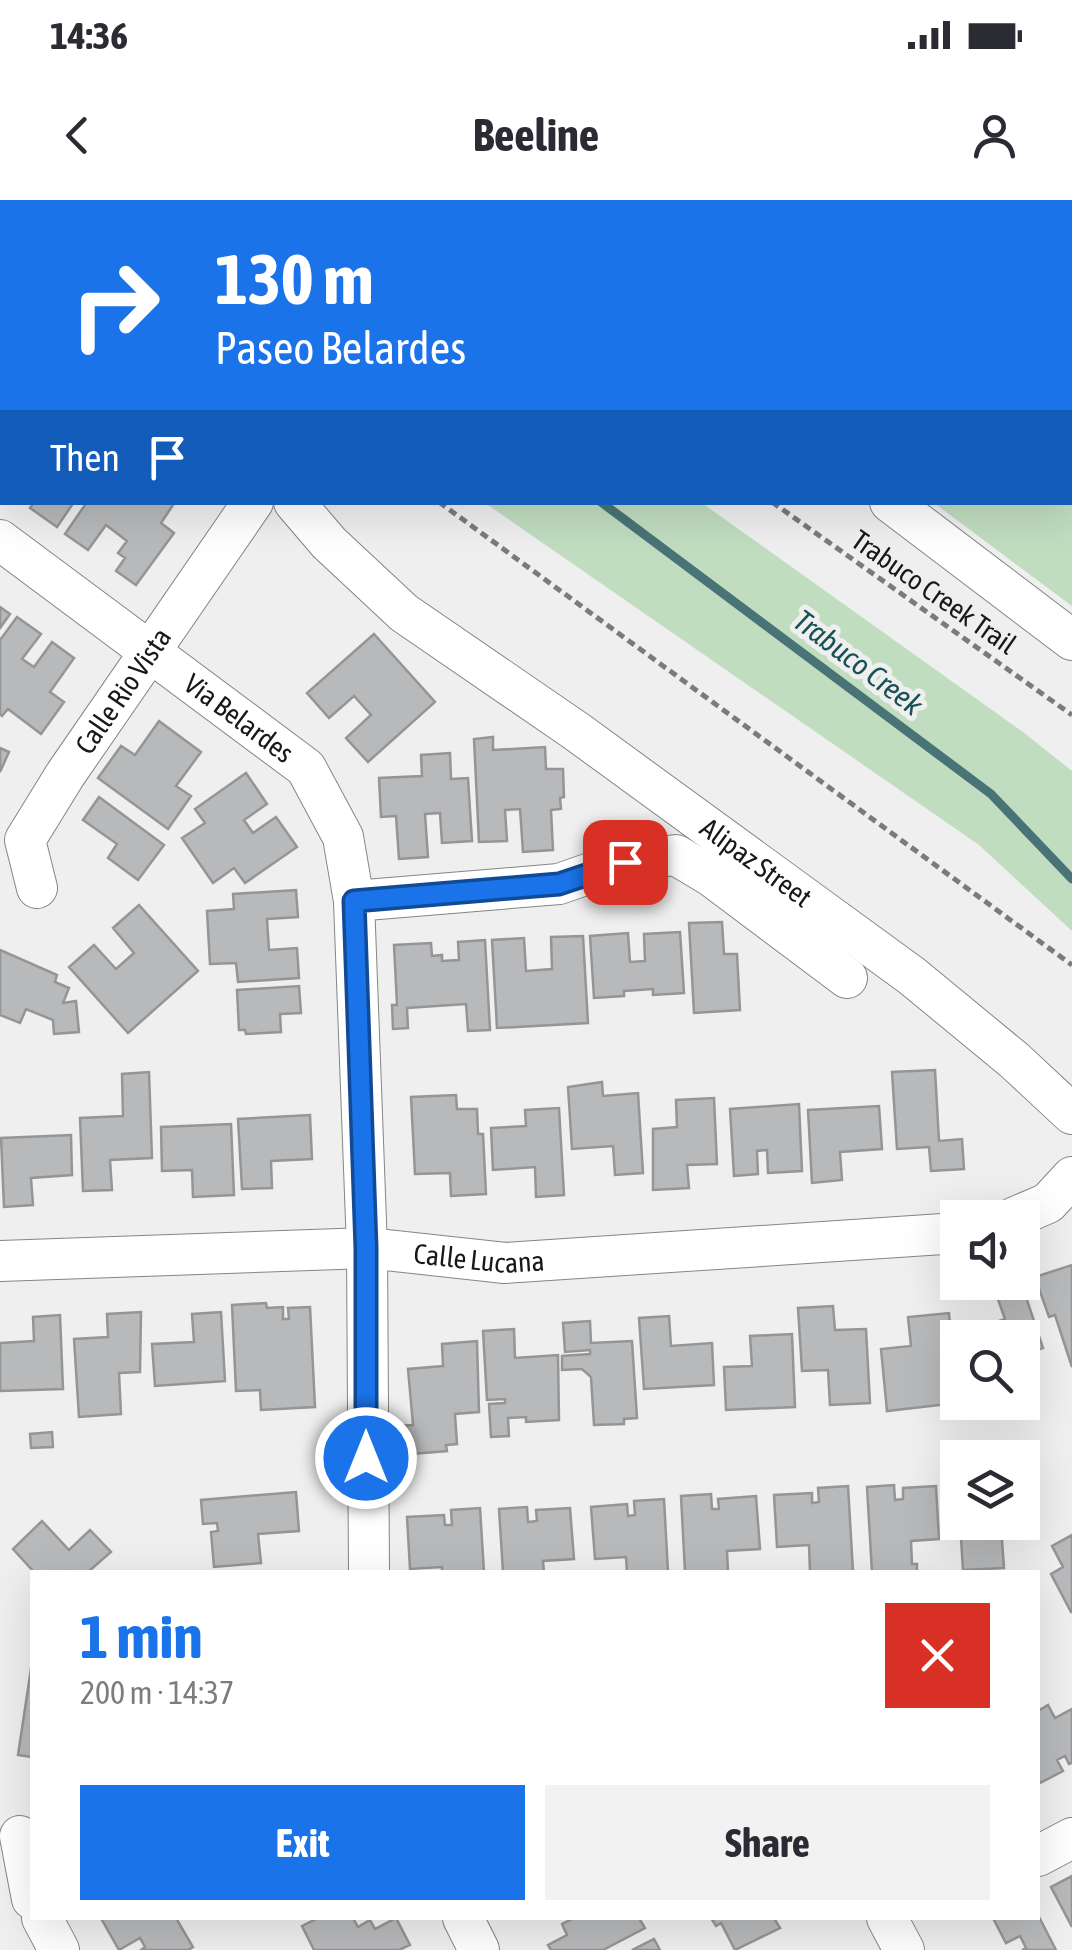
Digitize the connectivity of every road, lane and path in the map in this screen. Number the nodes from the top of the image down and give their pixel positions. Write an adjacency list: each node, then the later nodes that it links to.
1 (251, 505): 8 (street, Calle Rio Vista)
2 (296, 505): 14 (street, Alipaz Street)
3 (443, 505): 12 (path)
4 (776, 505): 9 (path, Trabuco Creek Trail)
5 (894, 505): 7 (street)
6 (0, 540): 8 (street, Via Belardes)
7 (1072, 640)
8 (150, 652): 10 (street, Calle Rio Vista); 11 (street, Via Belardes)
9 (1072, 716)
10 (38, 888)
11 (354, 901): 13 (street); 18 (street, Via Belardes)
12 (1072, 965)
13 (847, 978)
14 (1072, 1114)
15 (1072, 1176): 16 (street)
16 (1040, 1207)
17 (940, 1234): 18 (street, Calle Lucana)
18 (366, 1248): 19 (street, Calle Lucana); 20 (street, Via Belardes)
19 (0, 1261)
20 (369, 1570)
21 (20, 1836): 24 (street)
22 (1072, 1838): 23 (street)
23 (1040, 1855)
24 (30, 1888)
25 (43, 1920): 27 (street)
26 (463, 1920): 28 (street)
27 (59, 1950)
28 (480, 1950)

